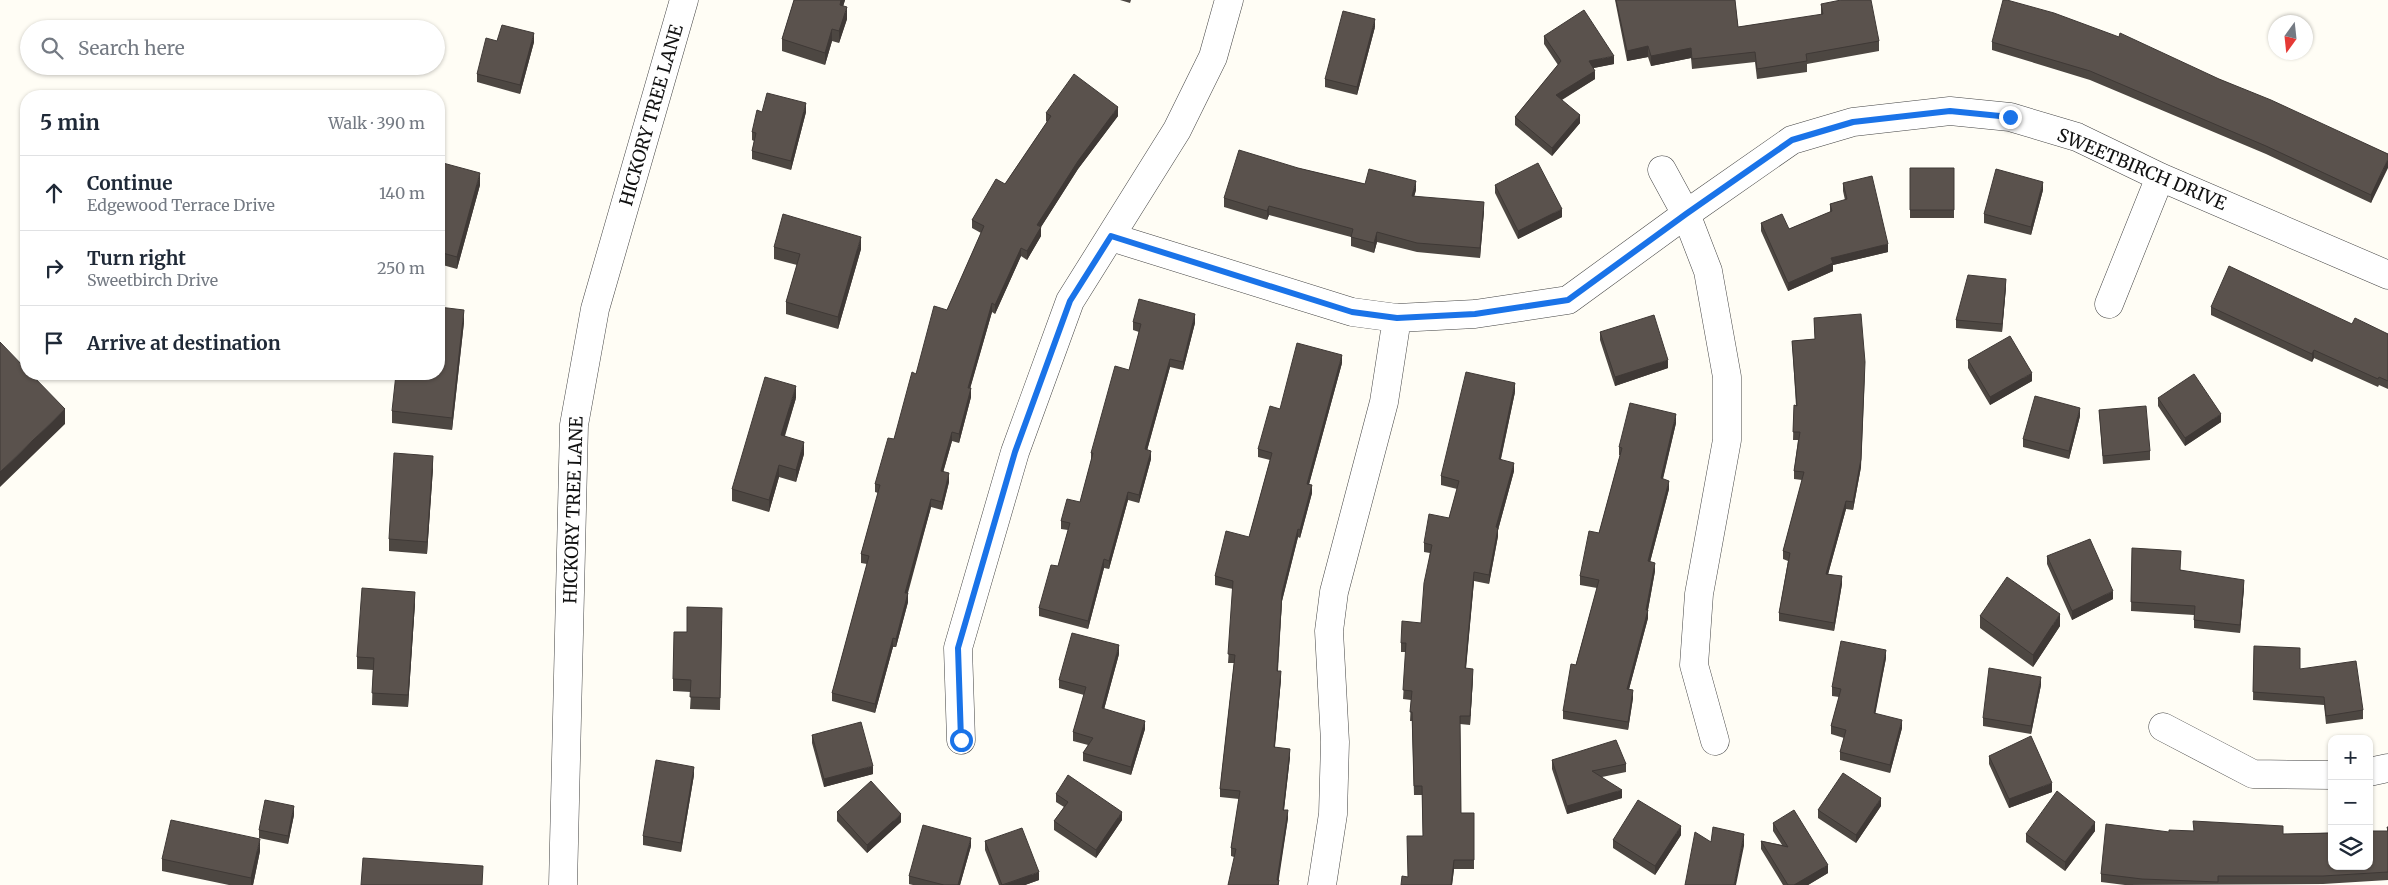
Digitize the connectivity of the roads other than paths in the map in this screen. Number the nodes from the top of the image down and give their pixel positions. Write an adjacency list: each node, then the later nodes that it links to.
1 (684, 0): 16 (street, HICKORY TREE LANE)
2 (1229, 0): 6 (street)
3 (1662, 170): 5 (street)
4 (2160, 177): 5 (street, SWEETBIRCH DRIVE); 7 (street, SWEETBIRCH DRIVE); 8 (street)
5 (1686, 214): 9 (street, SWEETBIRCH DRIVE); 12 (street)
6 (1111, 236): 9 (street, SWEETBIRCH DRIVE); 11 (street)
7 (2388, 275)
8 (2109, 304)
9 (1397, 318): 17 (street)
10 (2163, 727): 15 (street)
11 (961, 740)
12 (1715, 741)
13 (2388, 768): 14 (street)
14 (2373, 771)
15 (2328, 775)
16 (563, 885)
17 (1322, 885)

